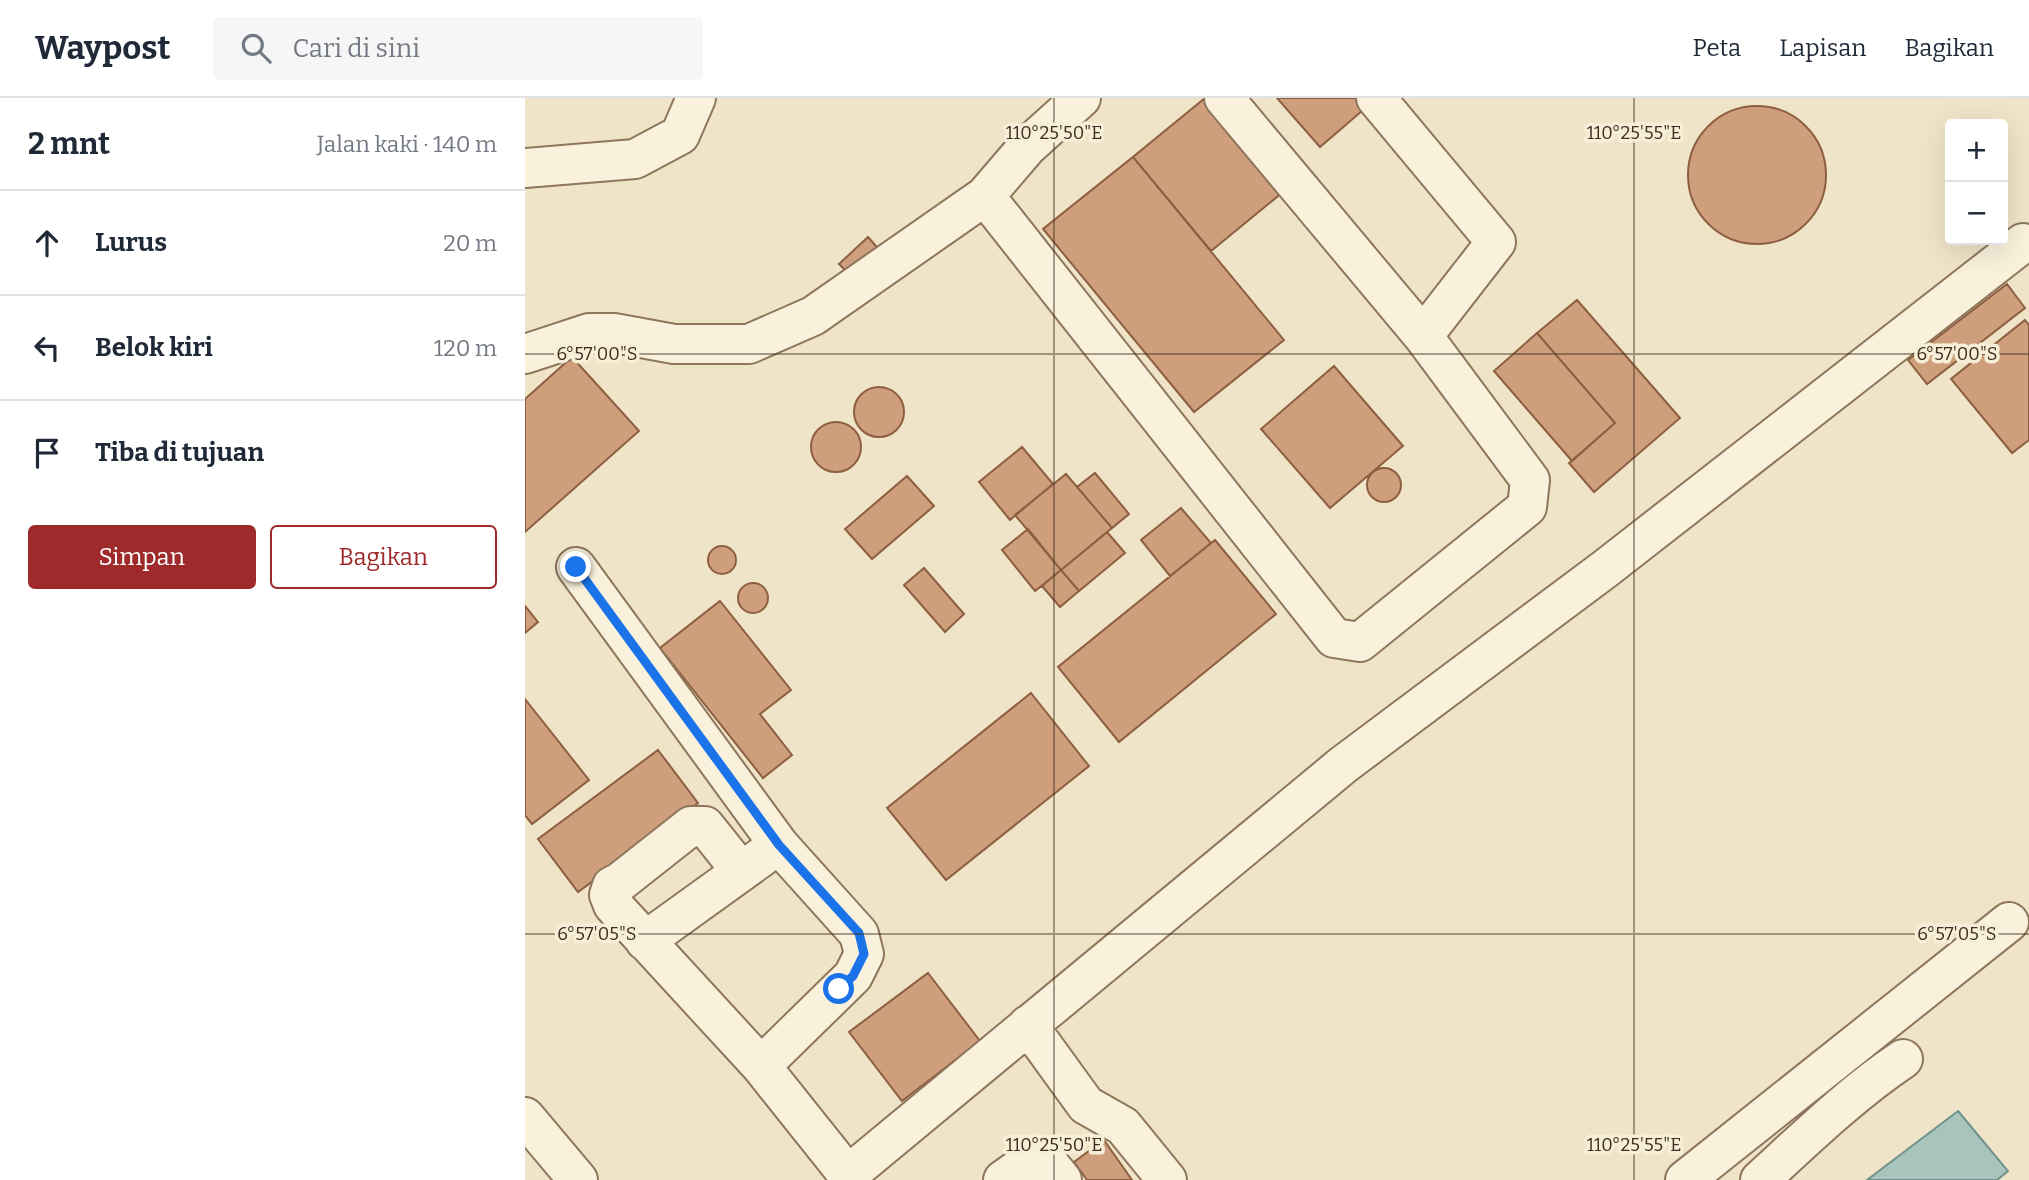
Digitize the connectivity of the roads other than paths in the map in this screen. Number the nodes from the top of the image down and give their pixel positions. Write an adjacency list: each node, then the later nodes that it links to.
1 (696, 98): 5 (lane)
2 (1081, 98): 6 (lane)
3 (1224, 98): 8 (lane)
4 (1376, 98): 8 (lane)
5 (525, 168)
6 (985, 196): 8 (lane); 9 (lane)
7 (2027, 239): 15 (lane)
8 (1423, 335)
9 (525, 354)
10 (576, 567): 11 (lane)
11 (779, 845): 12 (lane); 17 (lane)
12 (741, 871): 14 (lane); 14 (lane)
13 (2009, 922): 24 (lane)
14 (645, 941): 17 (lane)
15 (1028, 1026): 19 (lane); 23 (lane)
16 (1902, 1059): 25 (lane)
17 (761, 1066): 19 (lane)
18 (525, 1117): 20 (lane)
19 (850, 1178)
20 (578, 1180)
21 (1003, 1180): 22 (lane)
22 (1062, 1180)
23 (1167, 1180)
24 (1685, 1180)
25 (1760, 1180)

